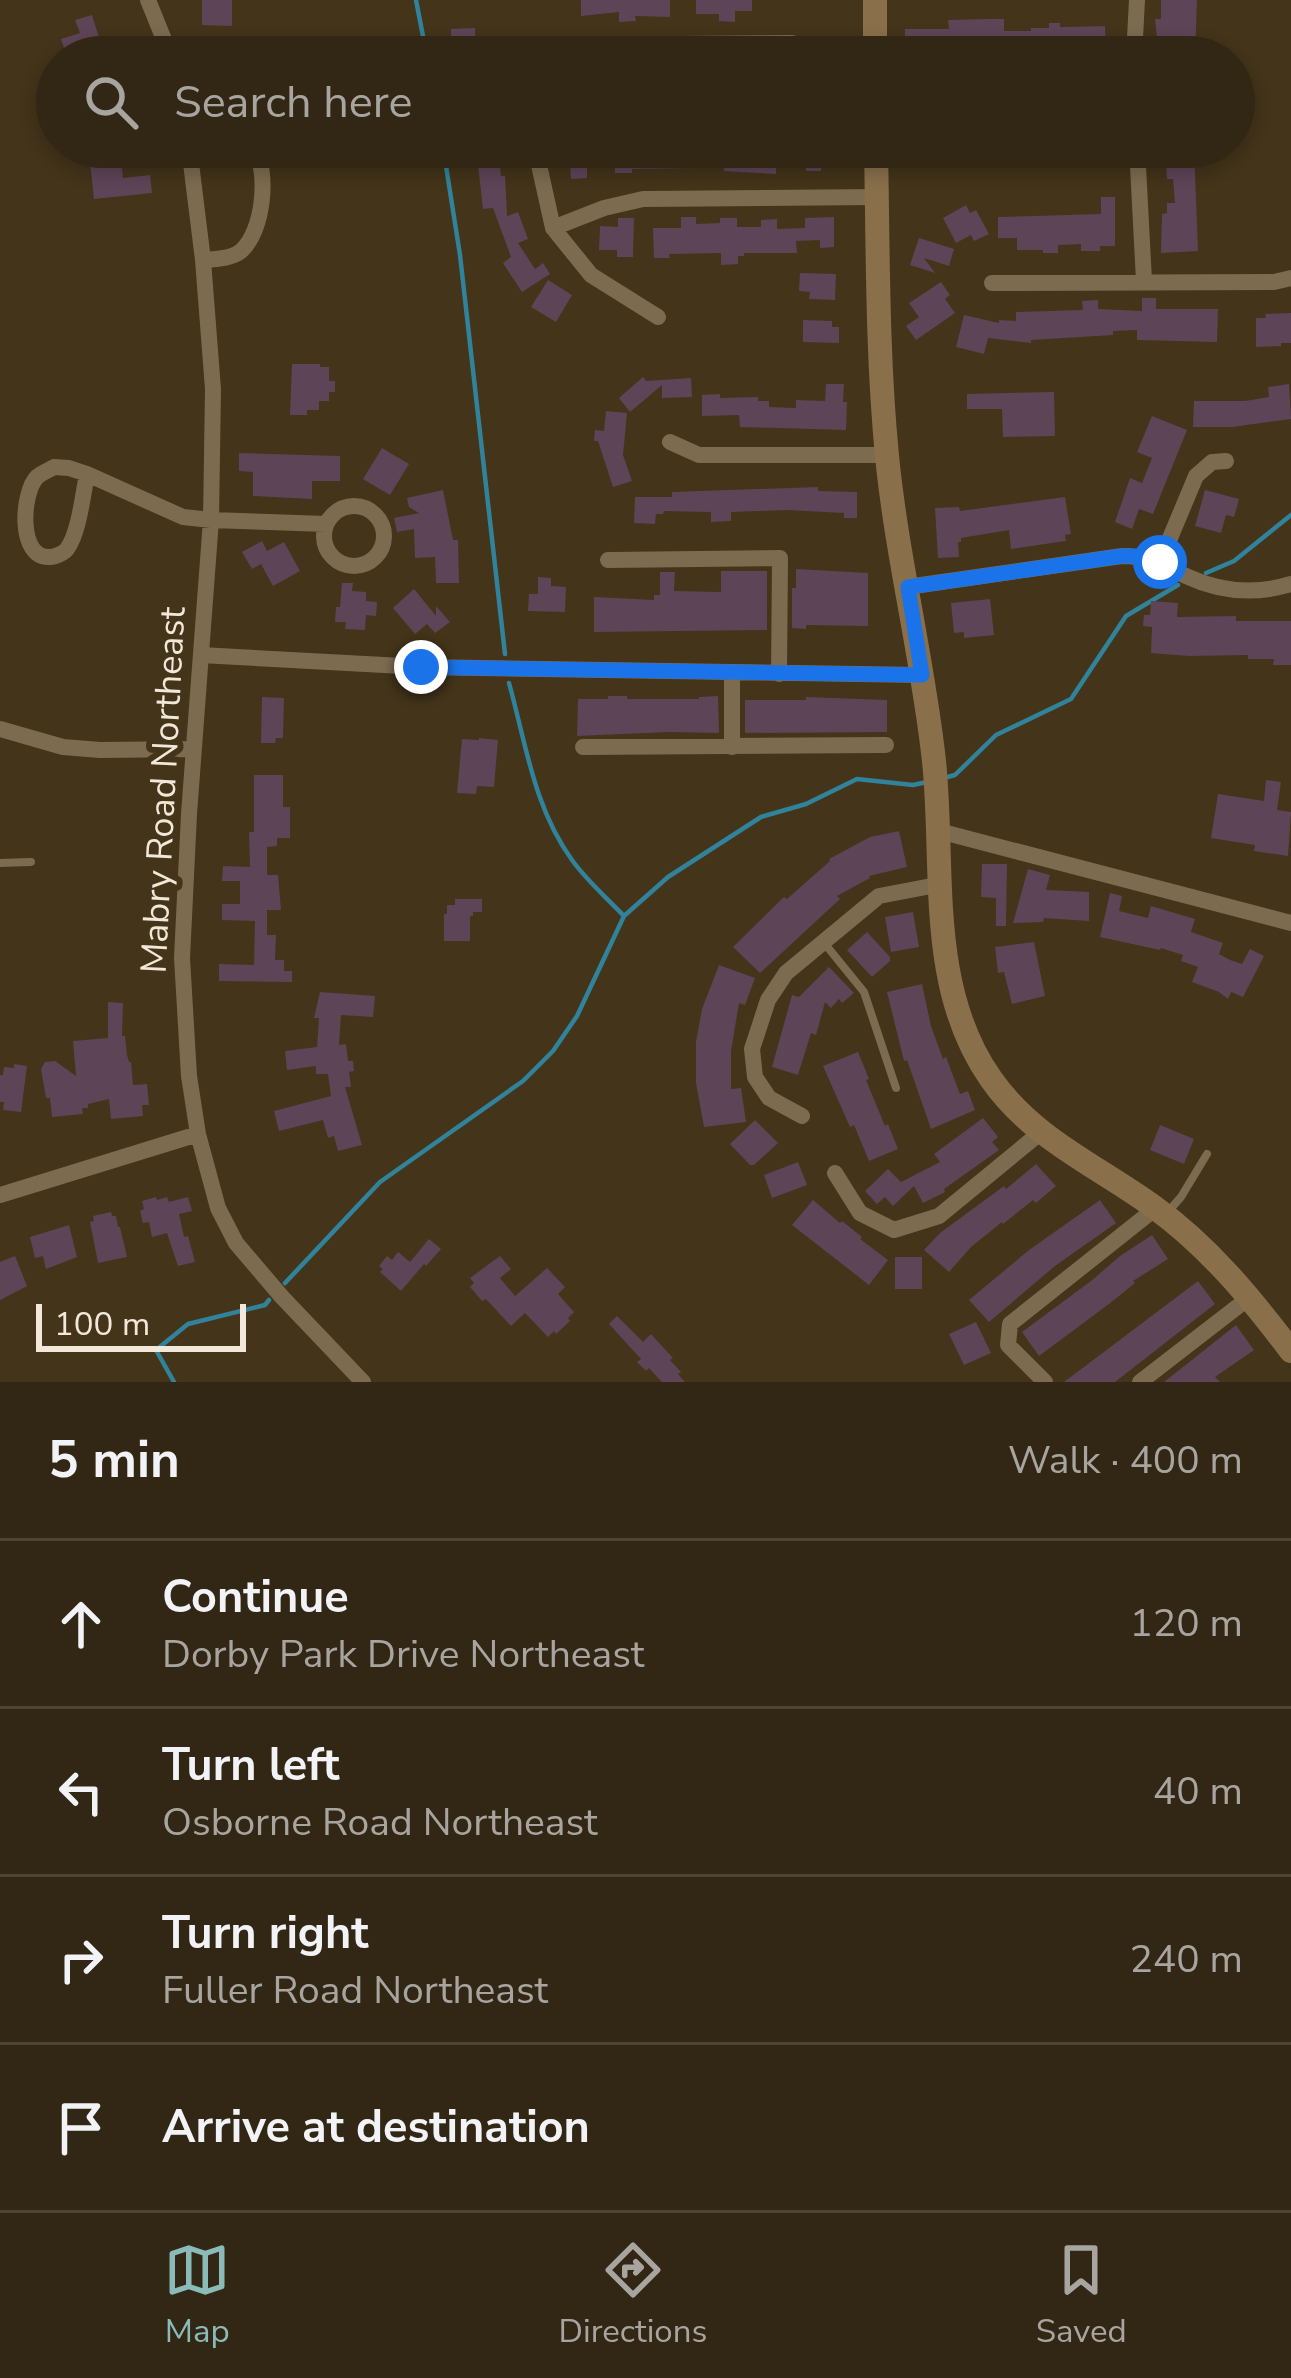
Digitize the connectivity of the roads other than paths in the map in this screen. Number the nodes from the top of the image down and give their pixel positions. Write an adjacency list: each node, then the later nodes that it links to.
1 (148, 0): 4 (street)
2 (874, 0): 5 (street)
3 (1137, 0): 6 (street)
4 (163, 36)
5 (875, 36)
6 (1135, 36)
7 (192, 168): 14 (street, Mabry Road Northeast)
8 (263, 168): 14 (street)
9 (540, 168): 13 (street)
10 (876, 168): 12 (street)
11 (1138, 168): 16 (street)
12 (877, 197): 13 (street); 20 (street)
13 (553, 228): 18 (street)
14 (203, 260): 23 (street, Mabry Road Northeast)
15 (1291, 278): 16 (street)
16 (1144, 281): 17 (street)
17 (992, 283)
18 (658, 317)
19 (670, 442): 20 (street)
20 (887, 455): 28 (street)
21 (1226, 461): 26 (street)
22 (87, 474): 22 (street); 23 (street)
23 (211, 520): 24 (street); 29 (street, Mabry Road Northeast)
24 (326, 524)
25 (608, 560): 31 (street)
26 (1160, 562): 27 (street); 28 (street)
27 (1291, 584)
28 (908, 587): 32 (street)
29 (201, 656): 30 (street); 37 (street, Mabry Road Northeast)
30 (732, 673): 31 (street); 35 (street)
31 (778, 674): 32 (street)
32 (922, 675): 38 (street)
33 (0, 729): 37 (street)
34 (886, 745): 35 (street)
35 (732, 746): 36 (street)
36 (583, 747)
37 (193, 749): 47 (street, Mabry Road Northeast)
38 (939, 823): 41 (street); 42 (street)
39 (32, 862): 40 (lane)
40 (0, 863)
41 (942, 884): 43 (street); 46 (street)
42 (1291, 923)
43 (825, 944): 44 (lane); 45 (street)
44 (896, 1088)
45 (802, 1116)
46 (1040, 1133): 49 (street); 51 (street)
47 (198, 1134): 50 (street); 54 (street, Mabry Road Northeast)
48 (1207, 1154): 51 (lane)
49 (835, 1173)
50 (0, 1195)
51 (1161, 1212): 52 (street); 55 (street)
52 (1250, 1297): 53 (street); 56 (street)
53 (1291, 1351)
54 (363, 1382)
55 (1046, 1382)
56 (1140, 1382)

